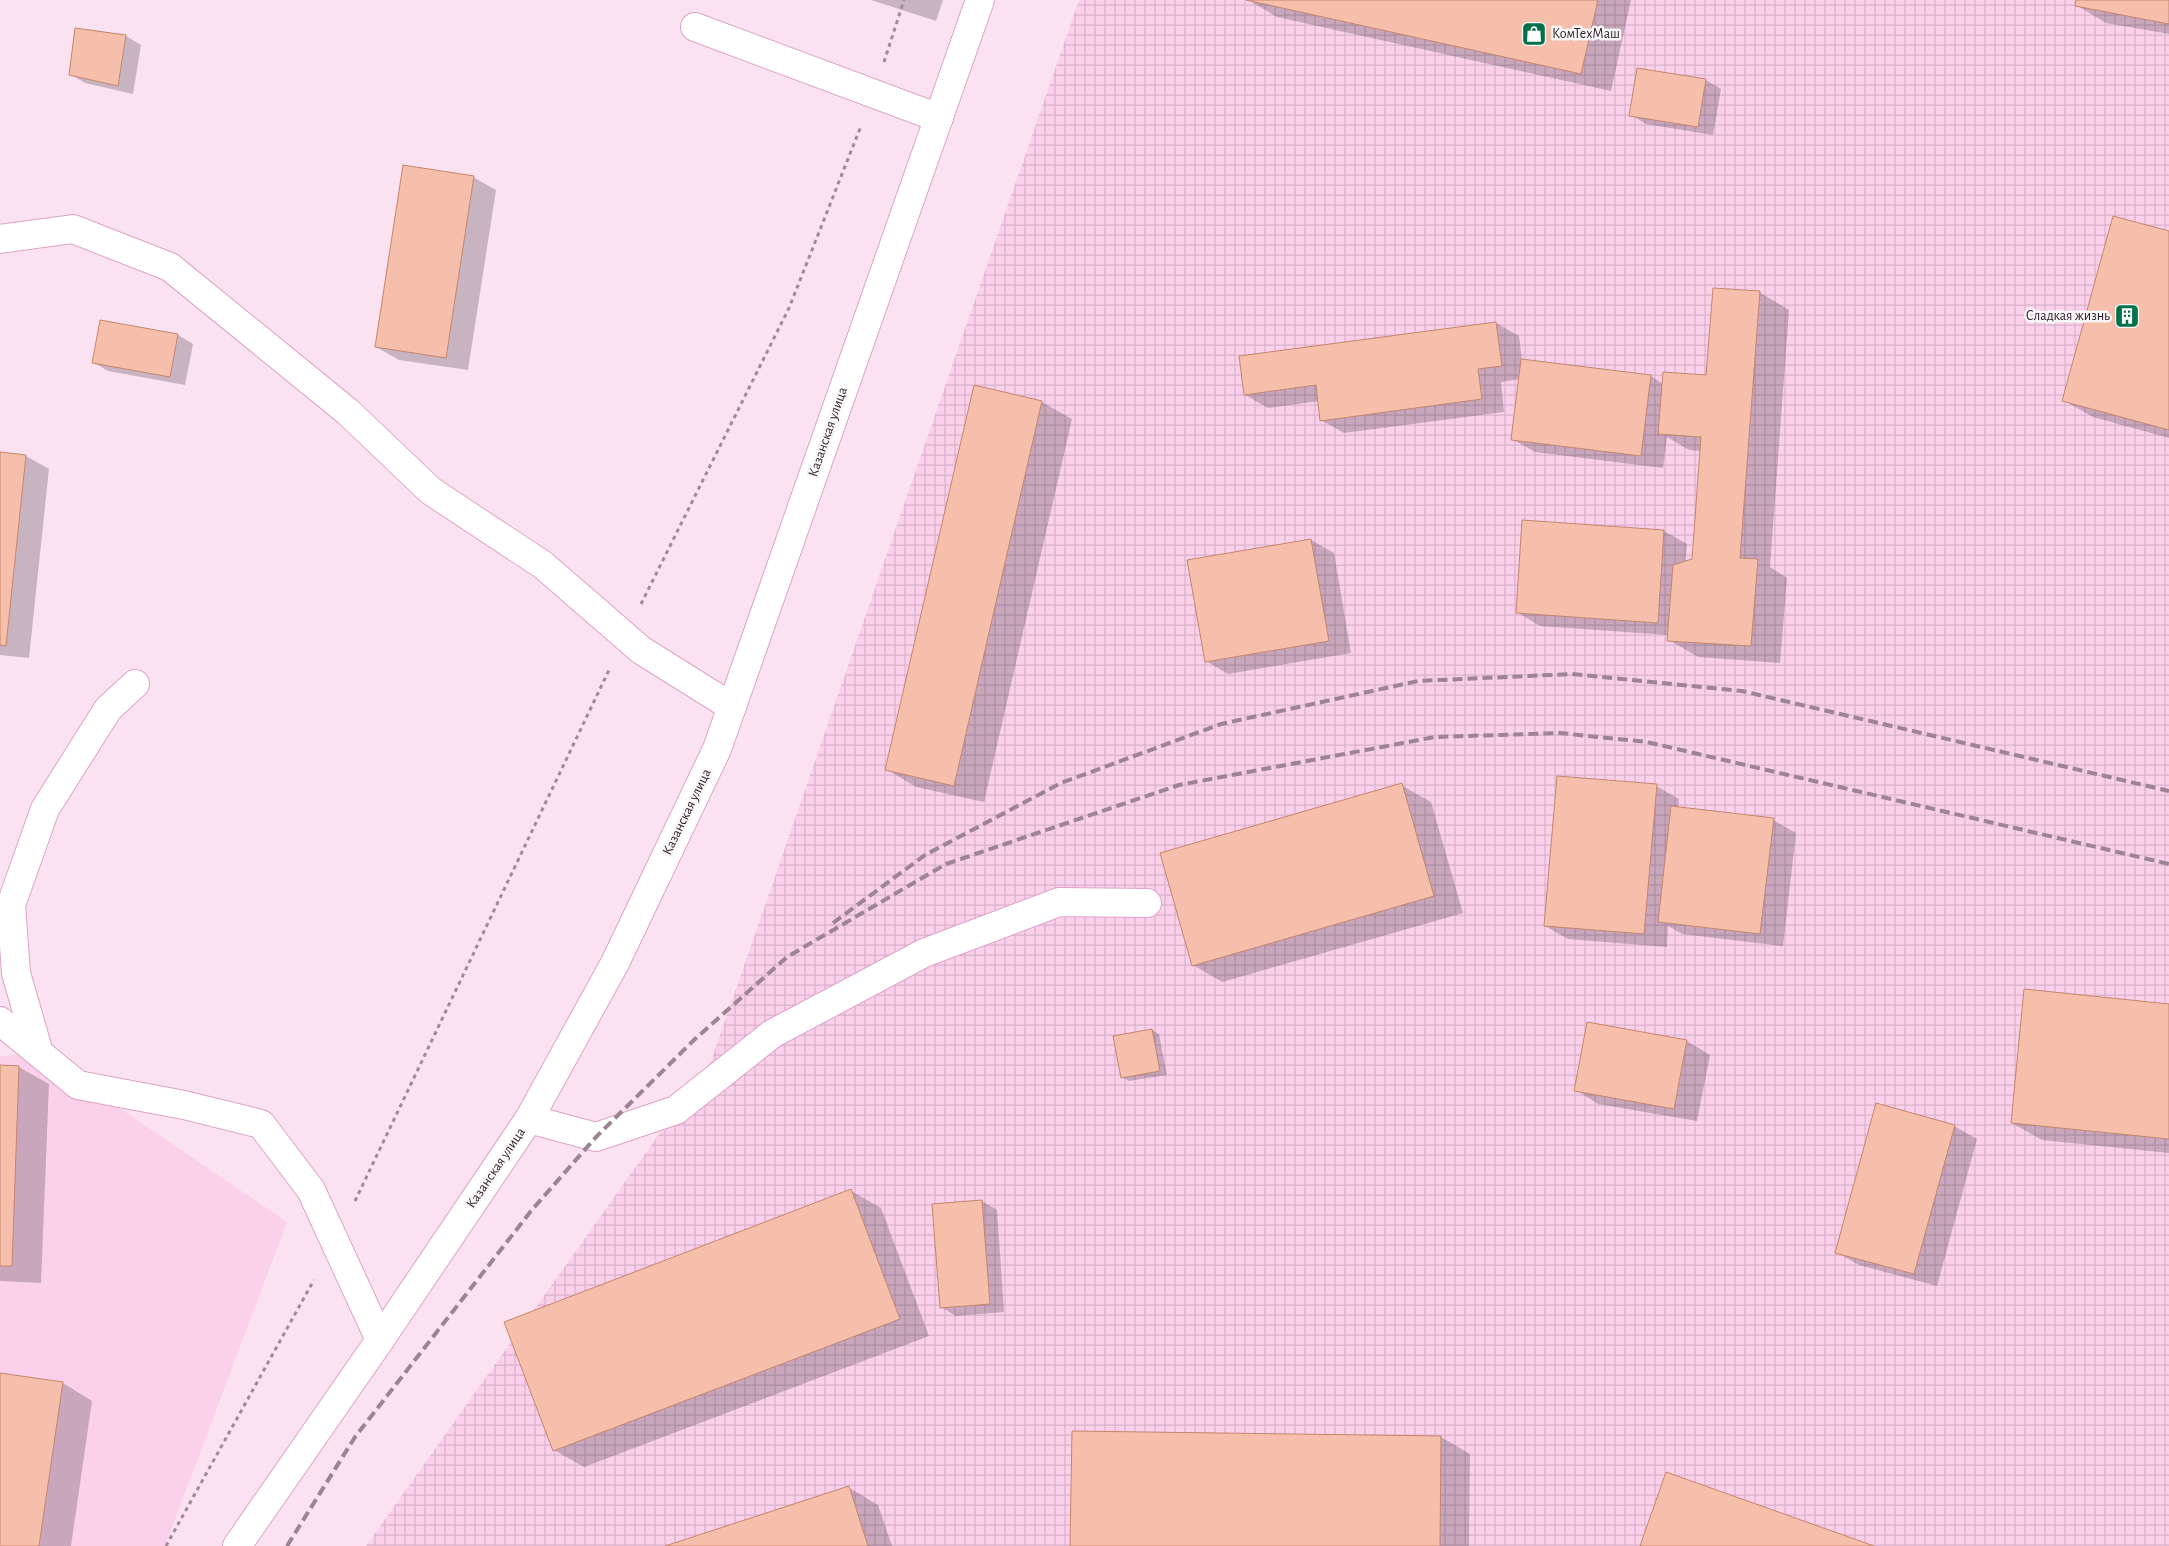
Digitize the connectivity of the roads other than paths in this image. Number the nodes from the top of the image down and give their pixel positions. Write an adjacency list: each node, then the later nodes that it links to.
1 (980, 0): 3 (main road, Казанская улица)
2 (695, 28): 3 (main road)
3 (938, 118): 6 (main road, Казанская улица)
4 (0, 239): 6 (main road)
5 (135, 684): 9 (main road)
6 (732, 707): 10 (main road, Казанская улица)
7 (1147, 903): 10 (main road)
8 (0, 1021): 9 (main road)
9 (40, 1053): 11 (main road)
10 (529, 1119): 11 (main road, Казанская улица)
11 (380, 1340): 12 (main road, Казанская улица)
12 (237, 1546)

